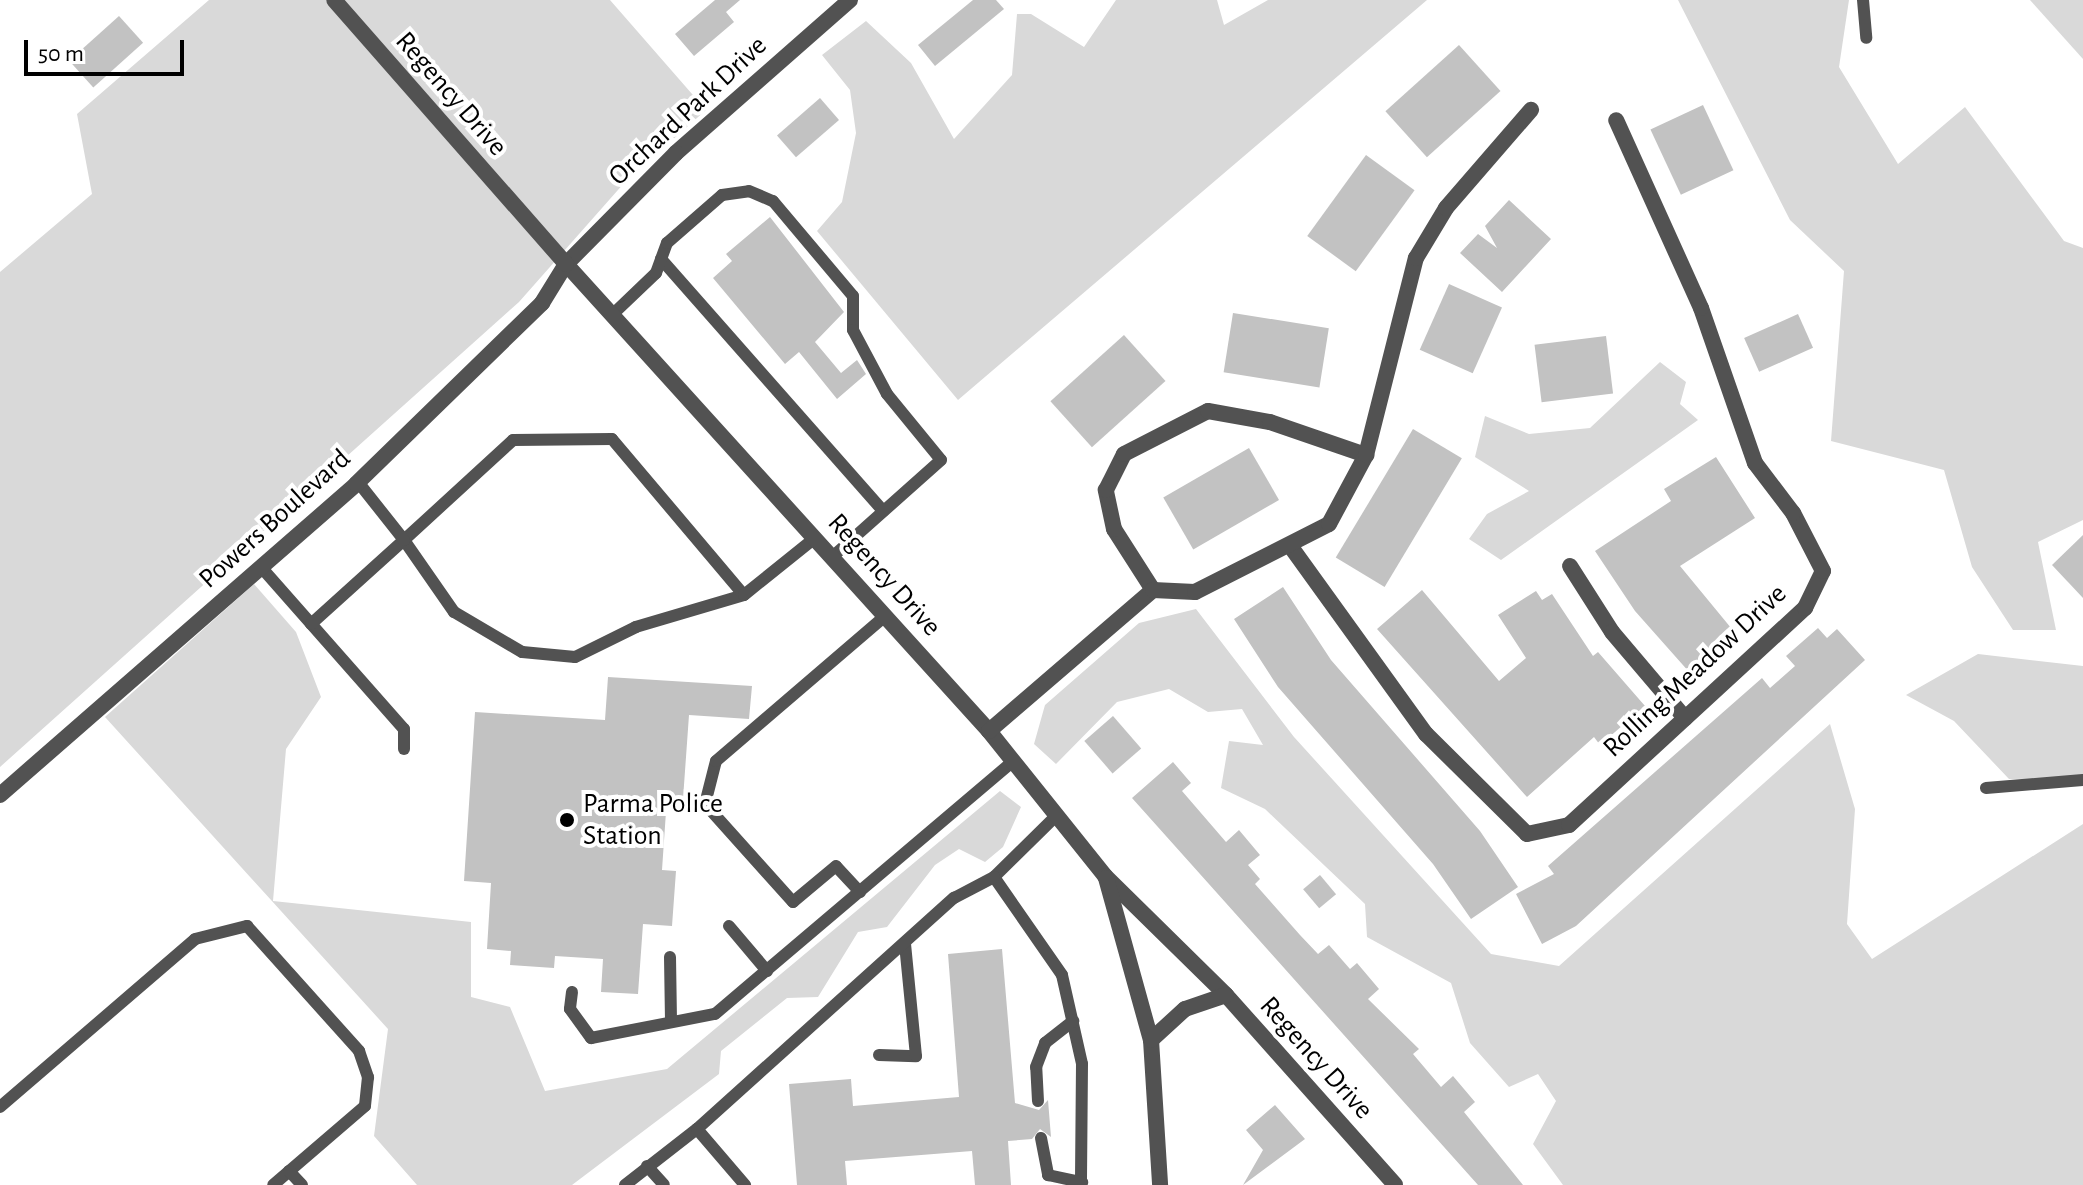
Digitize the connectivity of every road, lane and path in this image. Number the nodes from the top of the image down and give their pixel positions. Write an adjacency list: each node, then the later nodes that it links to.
1 (334, 0): 8 (street, Regency Drive)
2 (850, 0): 8 (street, Orchard Park Drive)
3 (1863, 0): 4 (lane)
4 (1866, 38)
5 (1531, 110): 10 (street)
6 (1616, 120): 23 (street, Rolling Meadow Drive)
7 (661, 259): 9 (lane); 12 (lane); 12 (lane)
8 (566, 264): 9 (street, Regency Drive); 11 (street, Powers Boulevard)
9 (612, 315): 13 (street, Regency Drive)
10 (1366, 455): 15 (street); 19 (street)
11 (358, 482): 14 (lane); 18 (street, Powers Boulevard)
12 (883, 511): 16 (lane)
13 (815, 538): 16 (street, Regency Drive); 20 (lane)
14 (404, 540): 20 (lane); 20 (lane); 22 (lane)
15 (1291, 547): 19 (street); 23 (street, Rolling Meadow Drive)
16 (832, 557): 21 (street, Regency Drive)
17 (1570, 566): 23 (street)
18 (261, 567): 22 (lane); 29 (street, Powers Boulevard)
19 (1153, 590): 24 (street)
20 (744, 595)
21 (885, 616): 24 (street, Regency Drive); 33 (lane)
22 (311, 624): 25 (lane)
23 (1685, 718)
24 (989, 731): 26 (street, Regency Drive)
25 (404, 749)
26 (1013, 761): 30 (street, Regency Drive); 33 (lane)
27 (2083, 780): 28 (lane)
28 (1986, 788)
29 (0, 795)
30 (1057, 815): 31 (street, Regency Drive); 32 (lane)
31 (1105, 876): 39 (street, Regency Drive); 42 (street)
32 (994, 877): 35 (lane); 40 (lane)
33 (860, 892): 37 (lane)
34 (729, 926): 37 (lane)
35 (905, 943): 43 (lane); 46 (lane)
36 (670, 957): 41 (lane)
37 (767, 971): 41 (lane)
38 (572, 992): 41 (lane)
39 (1226, 995): 42 (street); 57 (street, Regency Drive)
40 (1073, 1021): 44 (lane); 50 (lane)
41 (671, 1022)
42 (1151, 1040): 56 (street)
43 (879, 1055)
44 (1038, 1101)
45 (0, 1107): 49 (lane)
46 (697, 1129): 48 (lane); 55 (lane)
47 (1041, 1138): 50 (lane)
48 (647, 1166): 53 (lane); 54 (lane)
49 (289, 1171): 51 (lane); 52 (lane)
50 (1082, 1184)
51 (273, 1185)
52 (302, 1185)
53 (625, 1185)
54 (664, 1185)
55 (745, 1185)
56 (1160, 1185)
57 (1395, 1185)

